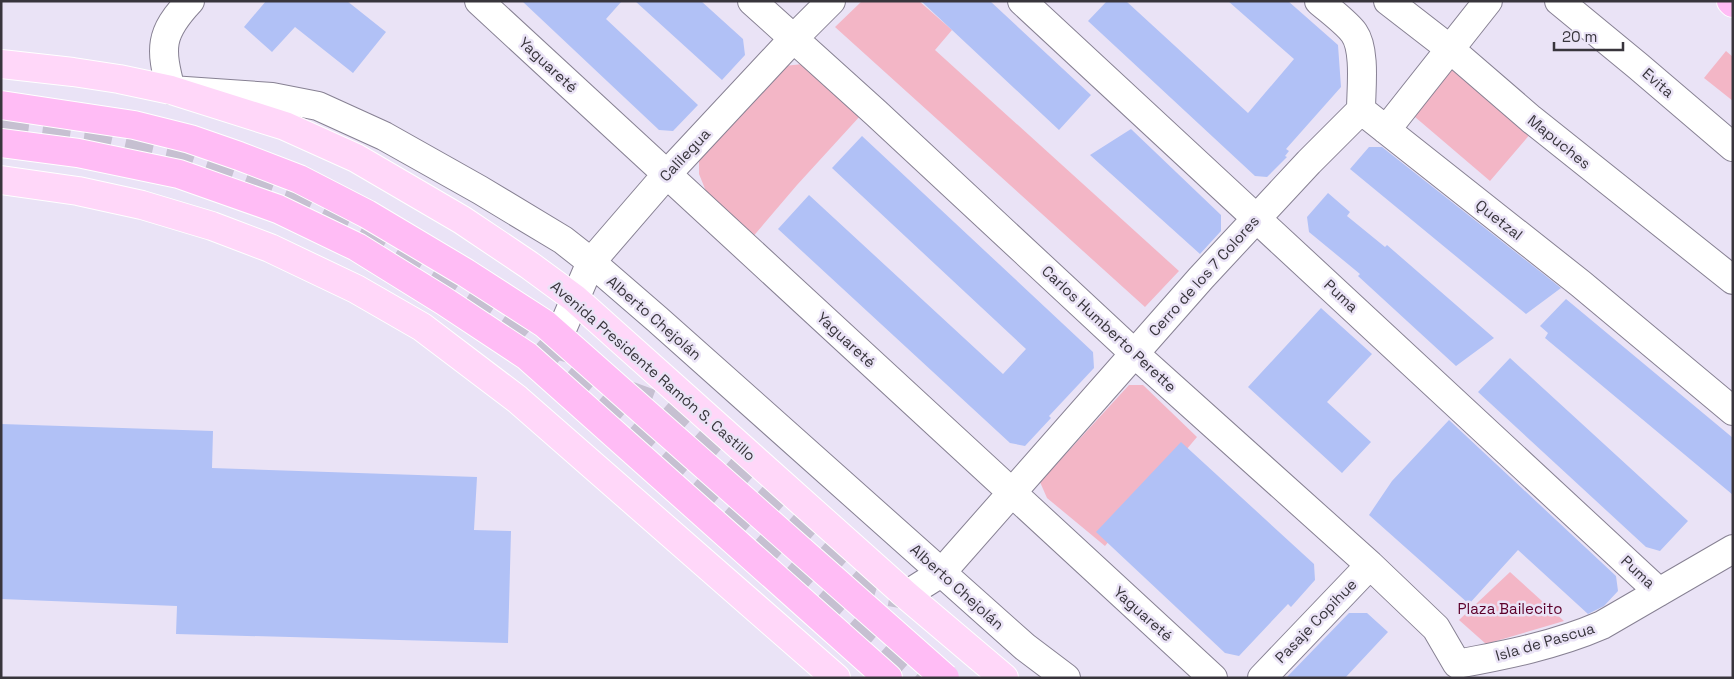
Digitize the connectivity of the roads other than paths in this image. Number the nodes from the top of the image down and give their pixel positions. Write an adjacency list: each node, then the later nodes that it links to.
1 (190, 1): 13 (street)
2 (479, 1): 19 (street, Yaguareté)
3 (752, 1): 10 (street, Carlos Humberto Perette)
4 (831, 1): 10 (street, Calilegua)
5 (1022, 1): 21 (street, Puma)
6 (1318, 1): 15 (street)
7 (1388, 1): 11 (street, Mapuches)
8 (1488, 1): 11 (street)
9 (1559, 1): 18 (street, Evita)
10 (793, 39): 19 (street, Calilegua); 26 (street, Carlos Humberto Perette)
11 (1450, 49): 16 (street); 23 (street, Mapuches)
12 (1, 64): 13 (main road, Avenida Presidente Ramón S. Castillo)
13 (171, 90): 22 (street, Alberto Chejolán); 24 (main road, Avenida Presidente Ramón S. Castillo)
14 (1, 105): 37 (highway, bridge)
15 (1361, 110): 16 (street, Quetzal); 21 (street, Cerro de los 7 Colores)
16 (1386, 130): 27 (street, Quetzal)
17 (1, 143): 36 (highway)
18 (1733, 147)
19 (667, 174): 22 (street, Calilegua); 28 (street, Yaguareté)
20 (1, 180): 35 (main road)
21 (1257, 217): 26 (street, Cerro de los 7 Colores); 32 (street, Puma)
22 (591, 262): 24 (street, Calilegua); 31 (street, Alberto Chejolán)
23 (1733, 280)
24 (574, 298): 25 (street, Calilegua); 33 (main road, Avenida Presidente Ramón S. Castillo)
25 (563, 327)
26 (1135, 354): 28 (street, Cerro de los 7 Colores); 30 (street, Carlos Humberto Perette)
27 (1733, 411)
28 (1010, 492): 31 (street, Cerro de los 7 Colores); 40 (street, Yaguareté)
29 (1733, 549): 32 (street, Isla de Pascua)
30 (1370, 565): 34 (street, Carlos Humberto Perette); 41 (street, Pasaje Copihue)
31 (941, 573): 33 (street, Cerro de los 7 Colores); 39 (street, Alberto Chejolán)
32 (1659, 592): 34 (street, Isla de Pascua)
33 (906, 595): 38 (main road, Avenida Presidente Ramón S. Castillo)
34 (1457, 664)
35 (836, 678)
36 (888, 678)
37 (945, 678)
38 (1004, 678)
39 (1066, 678)
40 (1212, 678)
41 (1262, 678)

